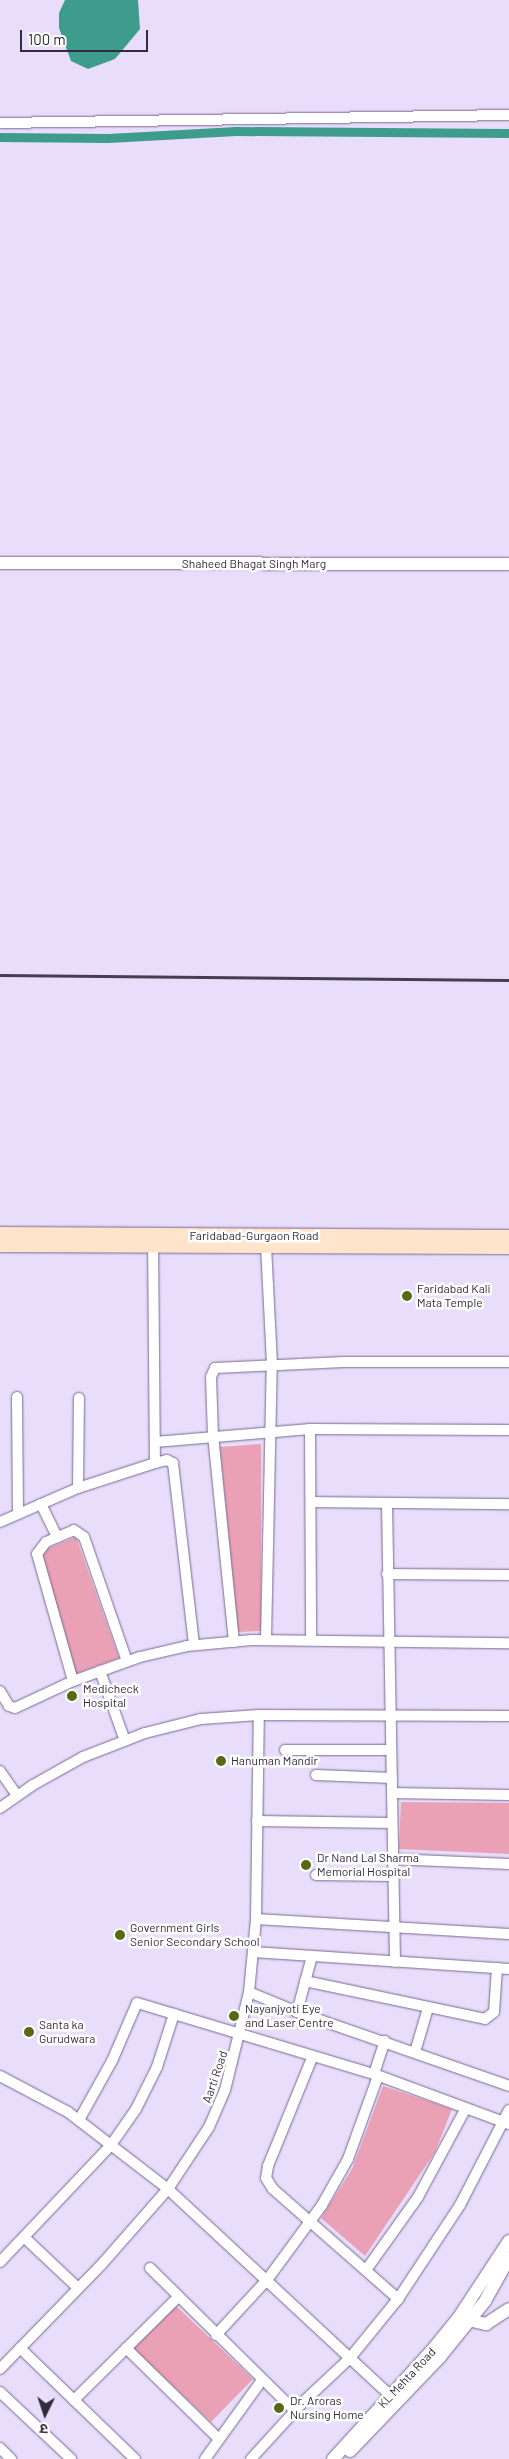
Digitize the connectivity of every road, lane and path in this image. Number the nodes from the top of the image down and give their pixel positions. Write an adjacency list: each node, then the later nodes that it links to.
1 (509, 115): 2 (street)
2 (0, 123)
3 (0, 563): 4 (street, Shaheed Bhagat Singh Marg)
4 (509, 564)
5 (0, 1234): 7 (main road, Faridabad-Gurgaon Road)
6 (509, 1237): 7 (main road, Faridabad-Gurgaon Road)
7 (153, 1241): 8 (main road, Faridabad-Gurgaon Road); 9 (main road, Faridabad-Gurgaon Road); 19 (street)
8 (0, 1245)
9 (266, 1246): 10 (main road, Faridabad-Gurgaon Road); 12 (street)
10 (509, 1247)
11 (509, 1362): 12 (street)
12 (272, 1364): 17 (street); 18 (street)
13 (17, 1397): 26 (street)
14 (79, 1398): 21 (street)
15 (310, 1429): 16 (street); 17 (street); 22 (street)
16 (509, 1430)
17 (268, 1432): 18 (street); 31 (street)
18 (213, 1437): 19 (street); 34 (street)
19 (155, 1442): 20 (street)
20 (155, 1462): 21 (street); 36 (street)
21 (78, 1488): 24 (street)
22 (311, 1502): 23 (street); 32 (street)
23 (387, 1502): 25 (street); 29 (street)
24 (41, 1504): 26 (street); 28 (street)
25 (509, 1504)
26 (18, 1514): 27 (street)
27 (0, 1522)
28 (57, 1537): 37 (street); 39 (street)
29 (387, 1574): 30 (street); 33 (street)
30 (509, 1575)
31 (266, 1640): 32 (street); 34 (street)
32 (311, 1640): 33 (street)
33 (388, 1641): 35 (street); 42 (street)
34 (234, 1642): 36 (street)
35 (509, 1643)
36 (194, 1646): 37 (street)
37 (127, 1661): 38 (street)
38 (100, 1671): 39 (street); 44 (street)
39 (73, 1681): 40 (street)
40 (0, 1691)
41 (259, 1715): 42 (street); 44 (street); 54 (street, Aarti Road)
42 (390, 1715): 43 (street); 46 (street)
43 (509, 1716)
44 (125, 1740): 51 (street)
45 (285, 1750): 46 (street)
46 (391, 1750): 49 (street)
47 (0, 1771): 51 (street)
48 (316, 1775): 49 (street)
49 (392, 1778): 50 (street)
50 (392, 1793): 52 (street); 55 (street)
51 (17, 1795): 53 (street)
52 (509, 1795)
53 (0, 1808)
54 (257, 1821): 55 (street); 60 (street, Aarti Road)
55 (392, 1823): 56 (street)
56 (392, 1859): 57 (street); 59 (street)
57 (509, 1864)
58 (316, 1875): 59 (street)
59 (393, 1876): 61 (street)
60 (256, 1919): 61 (street); 63 (street, Aarti Road)
61 (395, 1928): 62 (street); 65 (street)
62 (509, 1934)
63 (253, 1952): 64 (street); 69 (street, Aarti Road)
64 (312, 1956): 65 (street); 68 (street)
65 (395, 1962): 66 (street)
66 (497, 1968): 67 (street); 70 (street)
67 (509, 1969)
68 (306, 1981): 70 (street); 71 (street)
69 (249, 1992): 71 (street); 73 (street, Aarti Road)
70 (428, 2008): 75 (street)
71 (298, 2012): 74 (street)
72 (174, 2014): 73 (street); 82 (street); 84 (street)
73 (241, 2034): 76 (street); 85 (street, Aarti Road)
74 (385, 2041): 75 (street); 77 (street)
75 (415, 2052): 79 (street)
76 (312, 2058): 77 (street); 86 (street)
77 (376, 2075): 80 (street); 86 (street)
78 (0, 2076): 82 (street)
79 (509, 2086)
80 (466, 2108): 83 (street); 92 (street)
81 (509, 2110): 83 (street)
82 (79, 2120): 84 (street)
83 (507, 2123): 96 (street)
84 (112, 2145): 85 (street); 87 (street)
85 (168, 2189): 93 (street); 94 (street, Aarti Road)
86 (311, 2220): 92 (street); 93 (street)
87 (24, 2238): 90 (street); 94 (street)
88 (509, 2241): 98 (street)
89 (509, 2258): 98 (street)
90 (0, 2262)
91 (150, 2268): 95 (street)
92 (366, 2270): 96 (street)
93 (267, 2280): 99 (street); 102 (street)
94 (78, 2288): 100 (street, Aarti Road)
95 (177, 2298): 99 (street); 101 (street)
96 (398, 2299): 102 (street)
97 (509, 2309): 98 (street)
98 (464, 2320): 106 (street, KL Mehta Road)
99 (216, 2335): 104 (street)
100 (20, 2348): 103 (street, Aarti Road); 107 (street)
101 (126, 2348): 107 (street); 109 (street)
102 (350, 2358): 106 (street); 108 (street)
103 (0, 2369)
104 (262, 2380): 108 (street); 109 (street)
105 (0, 2392): 113 (street)
106 (394, 2399): 111 (street, KL Mehta Road)
107 (74, 2400): 114 (street)
108 (295, 2411): 116 (street)
109 (219, 2439): 115 (street)
110 (0, 2448): 112 (street)
111 (346, 2452): 117 (street, KL Mehta Road)
112 (11, 2459)
113 (71, 2459)
114 (135, 2459)
115 (205, 2459)
116 (251, 2459)
117 (333, 2459)

